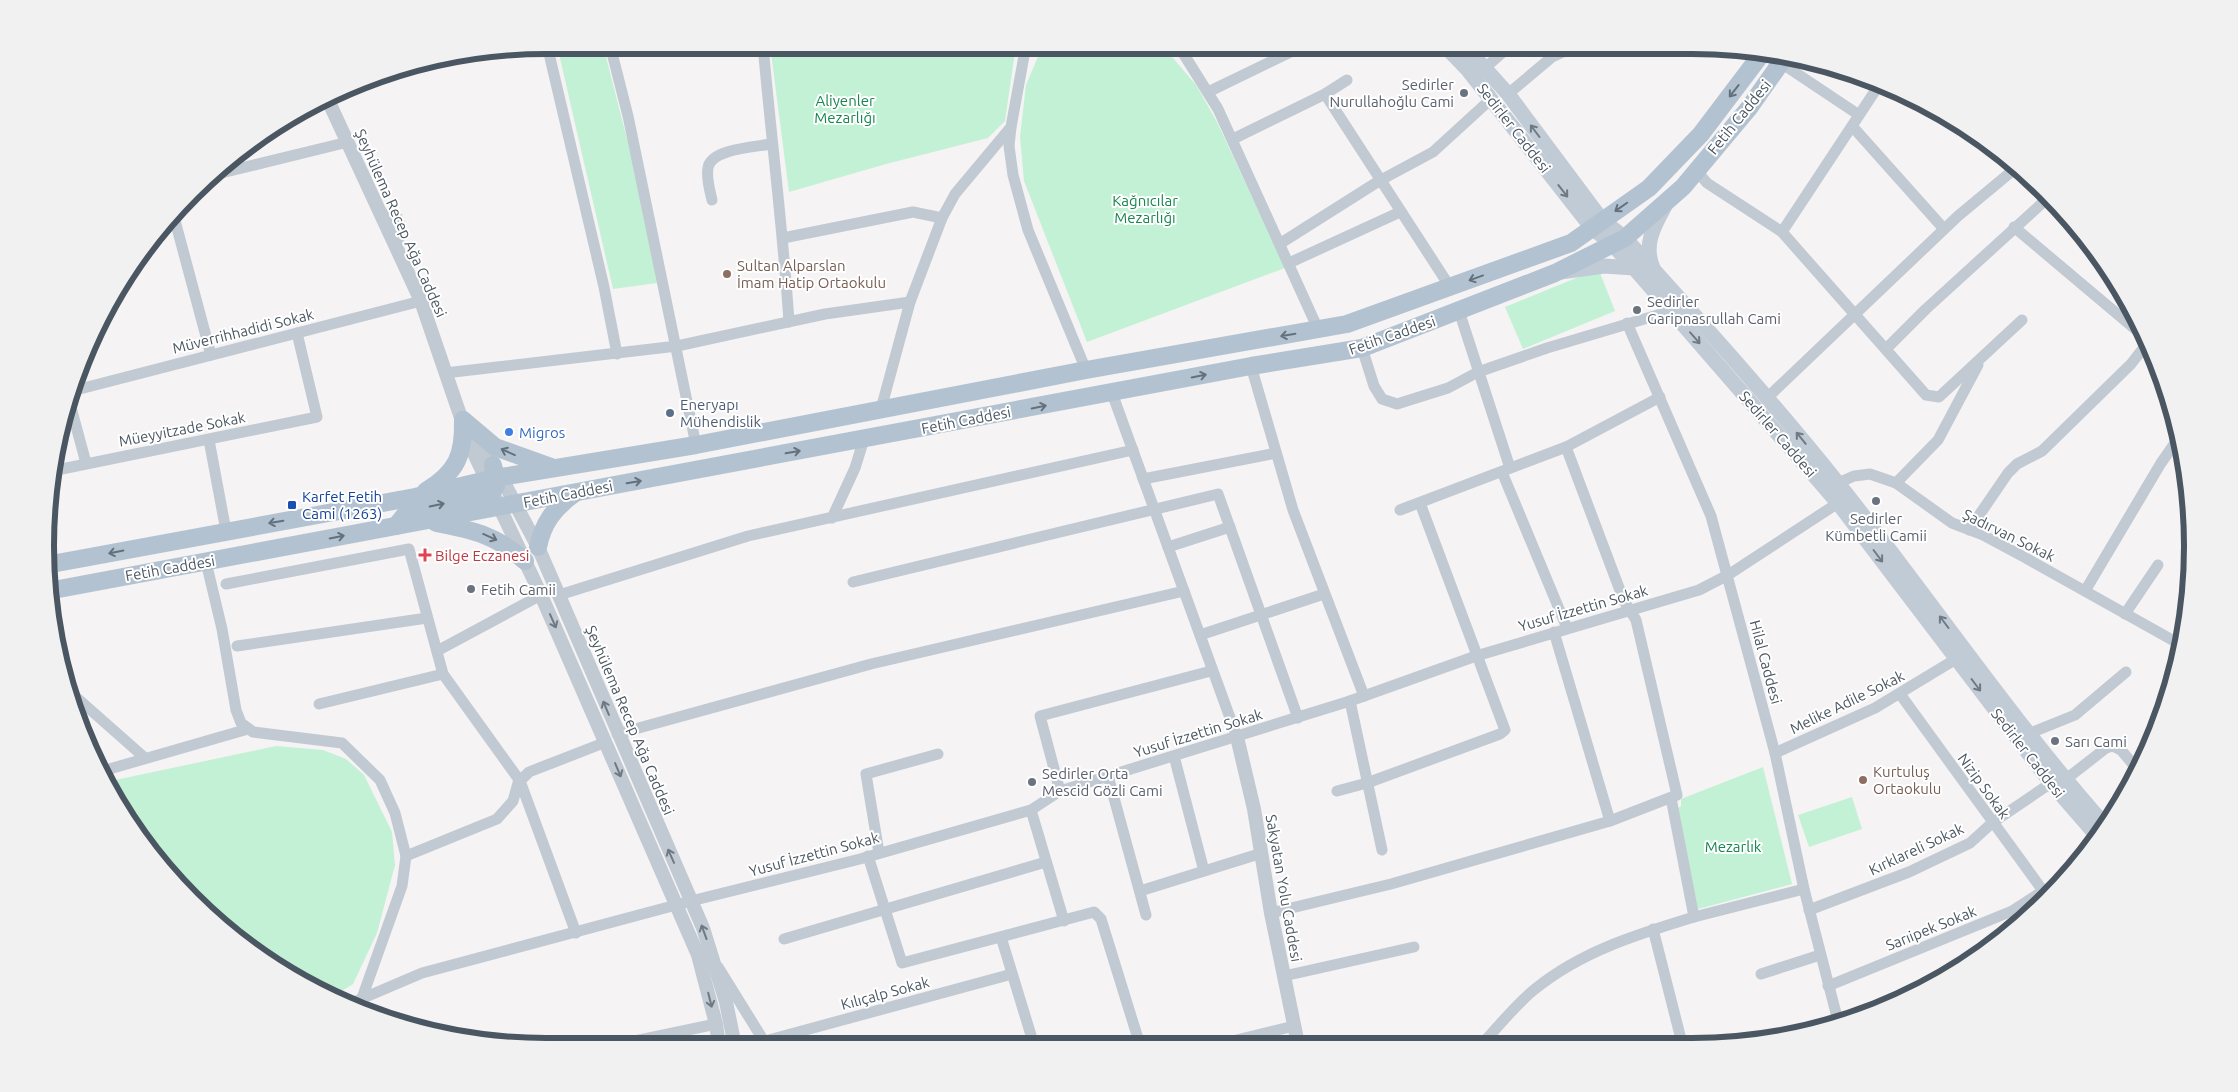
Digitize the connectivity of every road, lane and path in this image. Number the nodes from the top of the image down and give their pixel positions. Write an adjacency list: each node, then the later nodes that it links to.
1 (549, 54): 65 (street)
2 (612, 54): 61 (street)
3 (763, 54): 27 (street)
4 (1024, 54): 24 (street)
5 (1184, 54): 17 (street)
6 (1287, 54): 17 (street)
7 (1453, 54): 20 (main road, Sedirler Caddesi)
8 (1474, 54): 14 (main road, Sedirler Caddesi)
9 (1501, 54): 14 (street)
10 (1558, 54): 19 (street)
11 (1758, 58): 38 (main road, Fetih Caddesi, one-way to 38)
12 (1781, 62): 28 (main road, Fetih Caddesi)
13 (1792, 64): 22 (street)
14 (1485, 68): 19 (main road, Sedirler Caddesi)
15 (1347, 80): 18 (street)
16 (1876, 90): 22 (street)
17 (1208, 92): 25 (street)
18 (1325, 94): 25 (street); 31 (street)
19 (1508, 94): 38 (main road, Sedirler Caddesi, one-way to 19)
20 (1491, 99): 31 (street); 38 (main road, Sedirler Caddesi, one-way to 38)
21 (330, 104): 26 (street, Şeyhülema Recep Ağa Caddesi)
22 (1859, 115): 23 (street)
23 (1852, 126): 40 (street); 41 (street)
24 (1011, 127): 36 (street); 69 (street)
25 (1233, 139): 44 (street)
26 (348, 142): 30 (street); 50 (street, Şeyhülema Recep Ağa Caddesi)
27 (771, 144): 32 (street); 42 (street)
28 (1696, 170): 33 (main road, Fetih Caddesi); 41 (street)
29 (2011, 171): 40 (street)
30 (226, 172)
31 (1379, 181): 35 (street); 44 (street)
32 (712, 200)
33 (1668, 202): 43 (main road, Fetih Caddesi); 47 (main road)
34 (2043, 202): 39 (street)
35 (1400, 212): 45 (street); 49 (street)
36 (942, 218): 42 (street); 51 (street)
37 (175, 223): 66 (street)
38 (1597, 224): 43 (main road, Sedirler Caddesi); 49 (main road, Fetih Caddesi, one-way to 49)
39 (2014, 227): 58 (street); 64 (street)
40 (1944, 229): 54 (street)
41 (1782, 232): 54 (street)
42 (783, 238): 56 (street)
43 (1619, 241): 46 (main road, Sedirler Caddesi); 47 (main road, Sedirler Caddesi); 48 (main road, Fetih Caddesi)
44 (1281, 243): 45 (street)
45 (1289, 263): 59 (street)
46 (1634, 268): 48 (main road); 52 (main road, Sedirler Caddesi)
47 (1653, 269): 75 (main road, Sedirler Caddesi)
48 (1555, 273): 53 (main road, Fetih Caddesi)
49 (1450, 287): 59 (main road, Fetih Caddesi)
50 (421, 301): 60 (street, Müverrihhadidi Sokak); 71 (street, Şeyhülema Recep Ağa Caddesi)
51 (910, 302): 56 (street); 76 (street)
52 (1671, 311): 57 (street); 98 (main road, Sedirler Caddesi, one-way to 98)
53 (1459, 312): 62 (main road, Fetih Caddesi); 70 (street)
54 (1856, 314): 64 (street); 75 (street)
55 (2022, 320): 67 (street)
56 (789, 322): 61 (street)
57 (1627, 323): 70 (street); 74 (street, Hilal Caddesi)
58 (2133, 328)
59 (1318, 329): 69 (main road, Fetih Caddesi, one-way to 69)
60 (298, 333): 66 (street, Müverrihhadidi Sokak); 80 (street, Müeyyitzade Sokak)
61 (677, 346): 65 (street); 81 (street)
62 (1362, 348): 68 (main road, Fetih Caddesi); 70 (street)
63 (2143, 348): 106 (street)
64 (1886, 350): 67 (street)
65 (617, 354): 71 (street)
66 (211, 355): 72 (street, Müverrihhadidi Sokak)
67 (1982, 357): 93 (street)
68 (1251, 366): 73 (main road, Fetih Caddesi, one-way to 68); 85 (street)
69 (1086, 370): 76 (main road, Fetih Caddesi)
70 (1478, 372): 90 (street)
71 (445, 373): 78 (street, Şeyhülema Recep Ağa Caddesi)
72 (80, 388)
73 (1112, 393): 79 (main road, Fetih Caddesi, one-way to 73); 84 (street)
74 (1660, 397): 83 (street); 114 (street, Hilal Caddesi)
75 (1768, 397): 92 (main road, Sedirler Caddesi, one-way to 75)
76 (880, 409): 81 (main road, Fetih Caddesi)
77 (73, 413): 87 (street)
78 (463, 420): 88 (main road, one-way to 78); 94 (street, Şeyhülema Recep Ağa Caddesi); 96 (main road)
79 (864, 439): 95 (main road, Fetih Caddesi, one-way to 79); 102 (street)
80 (209, 440): 87 (street, Müeyyitzade Sokak); 107 (street)
81 (696, 445): 86 (main road, Fetih Caddesi)
82 (2174, 445): 119 (street)
83 (1566, 447): 90 (street); 123 (street)
84 (1133, 450): 91 (street); 102 (street)
85 (1276, 453): 91 (street); 121 (street)
86 (604, 460): 88 (main road, Fetih Caddesi); 94 (main road)
87 (86, 463): 89 (street, Müeyyitzade Sokak)
88 (554, 468): 94 (main road, Fetih Caddesi)
89 (60, 469)
90 (1506, 470): 97 (street); 127 (street)
91 (1143, 479): 100 (street)
92 (1838, 483): 93 (street, Şadırvan Sokak); 98 (street); 145 (main road, Sedirler Caddesi, one-way to 92)
93 (1896, 483): 106 (street, Şadırvan Sokak)
94 (496, 484): 96 (main road, Fetih Caddesi); 99 (main road, Fetih Caddesi); 103 (main road, Fetih Caddesi); 104 (main road, one-way to 94); 110 (street, Şeyhülema Recep Ağa Caddesi)
95 (576, 492): 99 (main road, Fetih Caddesi); 108 (main road)
96 (415, 498): 107 (main road, Fetih Caddesi, one-way to 107)
97 (1420, 503): 101 (street); 133 (street)
98 (1838, 503): 114 (street, Yusuf İzzettin Sokak); 134 (main road, Sedirler Caddesi, one-way to 134)
99 (517, 504): 108 (street, Şeyhülema Recep Ağa Caddesi)
100 (1154, 509): 105 (street); 109 (street); 115 (street)
101 (1400, 510)
102 (832, 518): 122 (street)
103 (426, 521): 104 (main road, Fetih Caddesi); 110 (main road, one-way to 110)
104 (396, 526): 111 (main road, Fetih Caddesi, one-way to 104)
105 (1230, 527): 109 (street); 125 (street)
106 (1969, 530): 119 (street, Şadırvan Sokak)
107 (226, 531): 112 (main road, Fetih Caddesi, one-way to 112)
108 (538, 547): 122 (street, Şeyhülema Recep Ağa Caddesi)
109 (1168, 547): 118 (street)
110 (525, 561): 120 (street, Şeyhülema Recep Ağa Caddesi)
111 (206, 562): 117 (main road, Fetih Caddesi); 144 (street)
112 (55, 563)
113 (2158, 565): 124 (street)
114 (1728, 575): 123 (street, Yusuf İzzettin Sokak); 148 (street, Hilal Caddesi)
115 (853, 582)
116 (226, 584): 126 (street)
117 (56, 590)
118 (1184, 591): 129 (street); 146 (street)
119 (2085, 591): 124 (street, Şadırvan Sokak)
120 (541, 594): 132 (street); 146 (street, Şeyhülema Recep Ağa Caddesi, one-way to 146)
121 (1324, 594): 125 (street); 139 (street)
122 (559, 595): 146 (street, Şeyhülema Recep Ağa Caddesi, one-way to 122)
123 (1630, 610): 127 (street, Yusuf İzzettin Sokak); 160 (street)
124 (2125, 614): 130 (street, Şadırvan Sokak)
125 (1261, 615): 129 (street); 143 (street)
126 (427, 618): 131 (street); 132 (street)
127 (1566, 628): 128 (street, Yusuf İzzettin Sokak)
128 (1554, 632): 133 (street, Yusuf İzzettin Sokak); 163 (street)
129 (1200, 635): 135 (street)
130 (2175, 642)
131 (237, 646)
132 (437, 651): 137 (street)
133 (1476, 656): 139 (street, Yusuf İzzettin Sokak); 157 (street)
134 (1956, 659): 138 (street, Melike Adile Sokak); 156 (main road, Sedirler Caddesi, one-way to 156)
135 (1211, 671): 147 (street); 158 (street)
136 (2126, 672): 145 (street)
137 (443, 674): 142 (street); 155 (street)
138 (1900, 694): 148 (street, Melike Adile Sokak); 164 (street, Nizip Sokak)
139 (1364, 696): 141 (street, Yusuf İzzettin Sokak)
140 (79, 699): 151 (street)
141 (1350, 701): 143 (street, Yusuf İzzettin Sokak); 157 (street)
142 (318, 704)
143 (1298, 718): 147 (street, Yusuf İzzettin Sokak)
144 (248, 729): 151 (street); 169 (street)
145 (2028, 734): 156 (main road, Sedirler Caddesi)
146 (612, 738): 155 (street); 176 (street, Şeyhülema Recep Ağa Caddesi, one-way to 146); 177 (street, Şeyhülema Recep Ağa Caddesi, one-way to 177)
147 (1237, 738): 150 (street, Yusuf İzzettin Sokak); 167 (street, Sakyatan Yolu Caddesi)
148 (1775, 753): 172 (street, Hilal Caddesi)
149 (938, 754): 168 (street)
150 (1174, 756): 154 (street, Yusuf İzzettin Sokak); 171 (street)
151 (146, 758): 153 (street)
152 (2133, 764): 156 (street, Kırklareli Sokak)
153 (108, 769)
154 (1108, 776): 158 (street, Yusuf İzzettin Sokak); 173 (street)
155 (520, 781): 169 (street); 185 (street)
156 (2058, 782): 162 (main road, Sedirler Caddesi); 164 (street, Kırklareli Sokak); 165 (main road, Sedirler Caddesi)
157 (1367, 783): 159 (street); 166 (street)
158 (1060, 791): 161 (street, Yusuf İzzettin Sokak)
159 (1337, 791)
160 (1670, 798): 163 (street); 182 (street)
161 (1031, 810): 168 (street, Yusuf İzzettin Sokak); 170 (street)
162 (2100, 820)
163 (1610, 821): 180 (street)
164 (1992, 823): 174 (street, Nizip Sokak); 179 (street, Kırklareli Sokak)
165 (2093, 831)
166 (1382, 850)
167 (1262, 853): 171 (street); 180 (street, Sakyatan Yolu Caddesi)
168 (873, 855): 176 (street, Yusuf İzzettin Sokak); 178 (street)
169 (406, 856): 195 (street)
170 (1046, 862): 178 (street); 183 (street)
171 (1204, 871): 173 (street)
172 (1804, 888): 179 (street, Hilal Caddesi); 182 (street)
173 (1140, 890): 181 (street)
174 (2043, 891)
175 (2037, 897): 194 (street, Sarıipek Sokak)
176 (691, 901): 177 (street, Yusuf İzzettin Sokak); 190 (street, Şeyhülema Recep Ağa Caddesi, one-way to 176)
177 (676, 905): 185 (street, Yusuf İzzettin Sokak); 198 (street, Şeyhülema Recep Ağa Caddesi, one-way to 198)
178 (885, 909): 186 (street); 187 (street)
179 (1810, 910): 189 (street, Hilal Caddesi)
180 (1271, 914): 193 (street, Sakyatan Yolu Caddesi)
181 (1146, 915)
182 (1694, 917): 184 (street)
183 (1064, 920): 186 (street); 206 (street)
184 (1653, 929): 209 (street); 210 (street)
185 (576, 933): 195 (street, Yusuf İzzettin Sokak)
186 (1001, 937): 191 (street)
187 (784, 939)
188 (1414, 947): 193 (street)
189 (1820, 955): 192 (street); 194 (street, Hilal Caddesi)
190 (714, 960): 202 (street, Şeyhülema Recep Ağa Caddesi); 203 (street)
191 (1012, 974): 204 (street, Kılıçalp Sokak); 205 (street)
192 (1761, 974)
193 (1284, 976): 199 (street, Sakyatan Yolu Caddesi)
194 (1828, 986): 197 (street, Hilal Caddesi)
195 (362, 998): 196 (street, Yusuf İzzettin Sokak)
196 (357, 1000)
197 (1837, 1016)
198 (716, 1024): 200 (street); 201 (street, Şeyhülema Recep Ağa Caddesi)
199 (1294, 1026): 207 (street); 208 (street, Sakyatan Yolu Caddesi)
200 (652, 1038)
201 (718, 1038)
202 (733, 1038)
203 (762, 1038)
204 (787, 1038)
205 (1032, 1038)
206 (1138, 1038)
207 (1245, 1038)
208 (1297, 1038)
209 (1488, 1038)
210 (1681, 1038)

